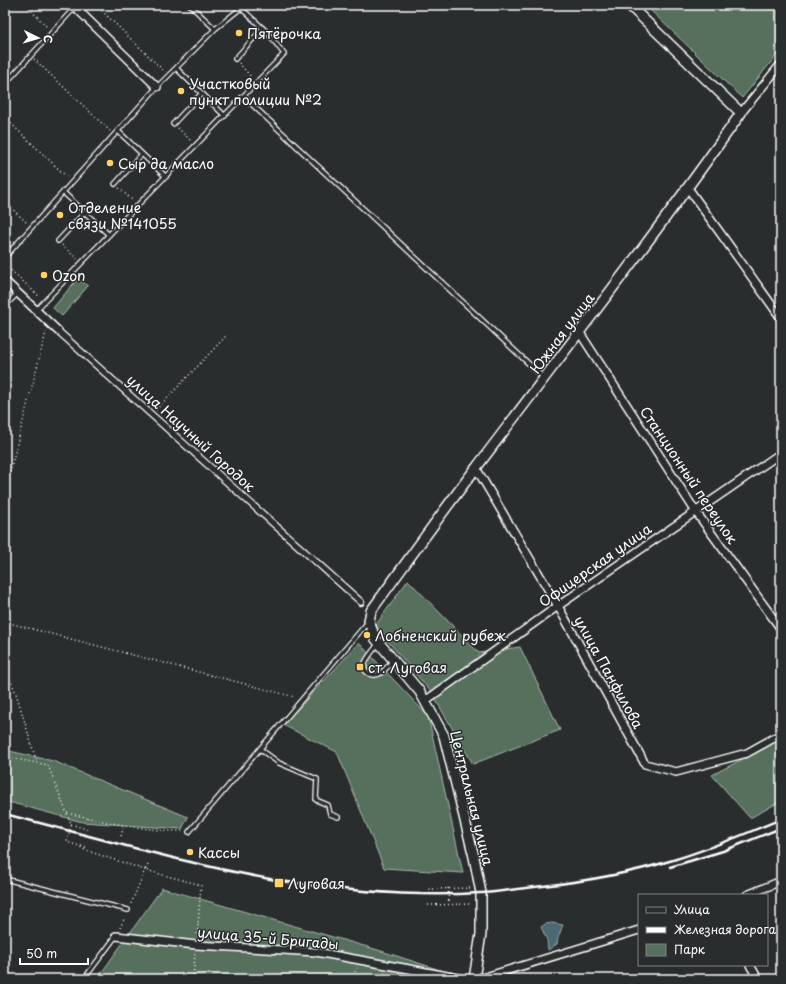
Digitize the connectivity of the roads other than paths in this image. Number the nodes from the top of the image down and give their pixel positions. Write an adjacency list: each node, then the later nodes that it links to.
1 (190, 5): 5 (lane)
2 (629, 5): 13 (street)
3 (75, 6): 9 (lane); 10 (street)
4 (263, 28): 5 (lane); 6 (lane); 12 (lane)
5 (215, 29): 8 (lane)
6 (235, 59)
7 (781, 64): 13 (street, Южная улица)
8 (176, 68): 10 (lane); 11 (lane)
9 (5, 84)
10 (158, 87): 16 (lane)
11 (202, 93): 14 (lane); 15 (lane)
12 (244, 97): 14 (lane); 33 (lane)
13 (741, 113): 20 (street, Южная улица)
14 (225, 116): 18 (lane)
15 (173, 124)
16 (118, 131): 17 (lane); 21 (lane)
17 (142, 154): 18 (lane); 19 (lane)
18 (166, 177): 23 (lane)
19 (115, 184)
20 (688, 188): 30 (street); 32 (street, Южная улица)
21 (63, 192): 22 (lane); 25 (lane)
22 (84, 212): 23 (lane); 24 (lane)
23 (109, 235): 29 (lane)
24 (58, 241)
25 (5, 257)
26 (5, 282): 27 (street, улица Научный Городок)
27 (18, 293): 28 (lane); 29 (street, улица Научный Городок)
28 (5, 306)
29 (36, 310): 31 (street, улица Научный Городок)
30 (781, 318)
31 (58, 330): 37 (street, улица Научный Городок)
32 (580, 333): 33 (street, Южная улица); 36 (street, Станционный переулок)
33 (544, 379): 35 (street, Южная улица)
34 (781, 453): 36 (street, Офицерская улица)
35 (476, 468): 38 (street, улица Панфилова); 39 (street, Южная улица)
36 (696, 512): 38 (street, Офицерская улица); 40 (street, Станционный переулок)
37 (361, 602)
38 (558, 606): 43 (street, Офицерская улица); 44 (street, улица Панфилова)
39 (369, 621): 41 (street, Центральная улица); 45 (lane)
40 (781, 629)
41 (379, 642): 42 (street, Центральная улица); 42 (lane)
42 (394, 659): 43 (street, Центральная улица)
43 (425, 701): 57 (street, Центральная улица)
44 (781, 734)
45 (260, 749): 46 (lane); 47 (lane)
46 (338, 817)
47 (189, 832)
48 (5, 879): 51 (lane)
49 (781, 881): 50 (street)
50 (749, 894)
51 (128, 910)
52 (638, 930): 58 (street)
53 (116, 936): 55 (lane); 56 (street, улица 35-й Бригады)
54 (751, 966): 59 (street)
55 (84, 979)
56 (464, 979)
57 (474, 979)
58 (479, 979)
59 (758, 979)

